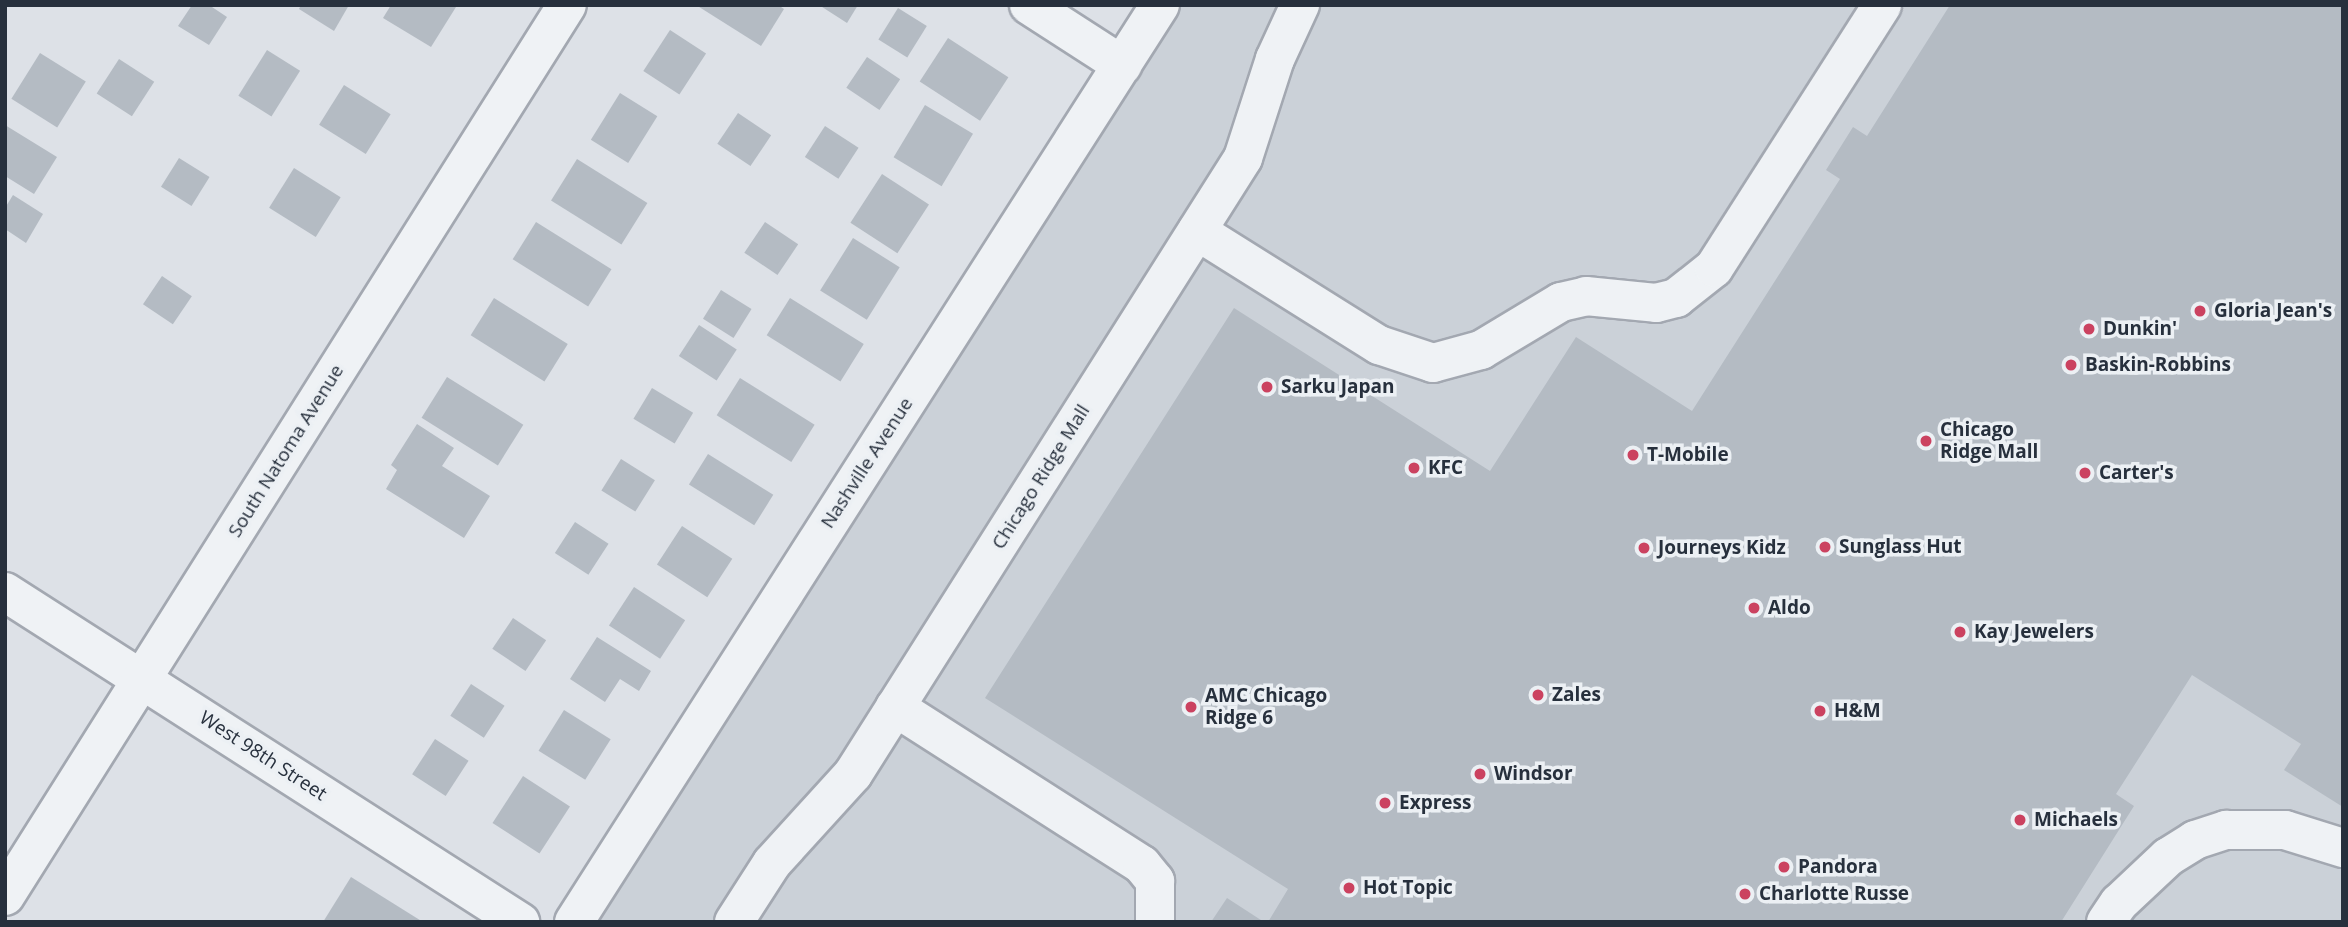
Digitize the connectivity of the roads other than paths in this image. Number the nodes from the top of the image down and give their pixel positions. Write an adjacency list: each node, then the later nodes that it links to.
1 (567, 5): 9 (street, South Natoma Avenue)
2 (1029, 5): 6 (street)
3 (1160, 5): 6 (street, Nashville Avenue)
4 (1300, 5): 7 (street, Chicago Ridge Mall)
5 (1882, 5): 7 (street)
6 (1122, 65): 14 (street, Nashville Avenue)
7 (1197, 231): 10 (street, Chicago Ridge Mall)
8 (5, 592): 9 (street, West 98th Street)
9 (142, 678): 12 (street, South Natoma Avenue); 13 (street, West 98th Street)
10 (895, 707): 15 (street, Chicago Ridge Mall); 16 (street)
11 (2343, 848): 17 (street)
12 (5, 896)
13 (520, 922)
14 (574, 922)
15 (734, 922)
16 (1155, 922)
17 (2106, 922)

